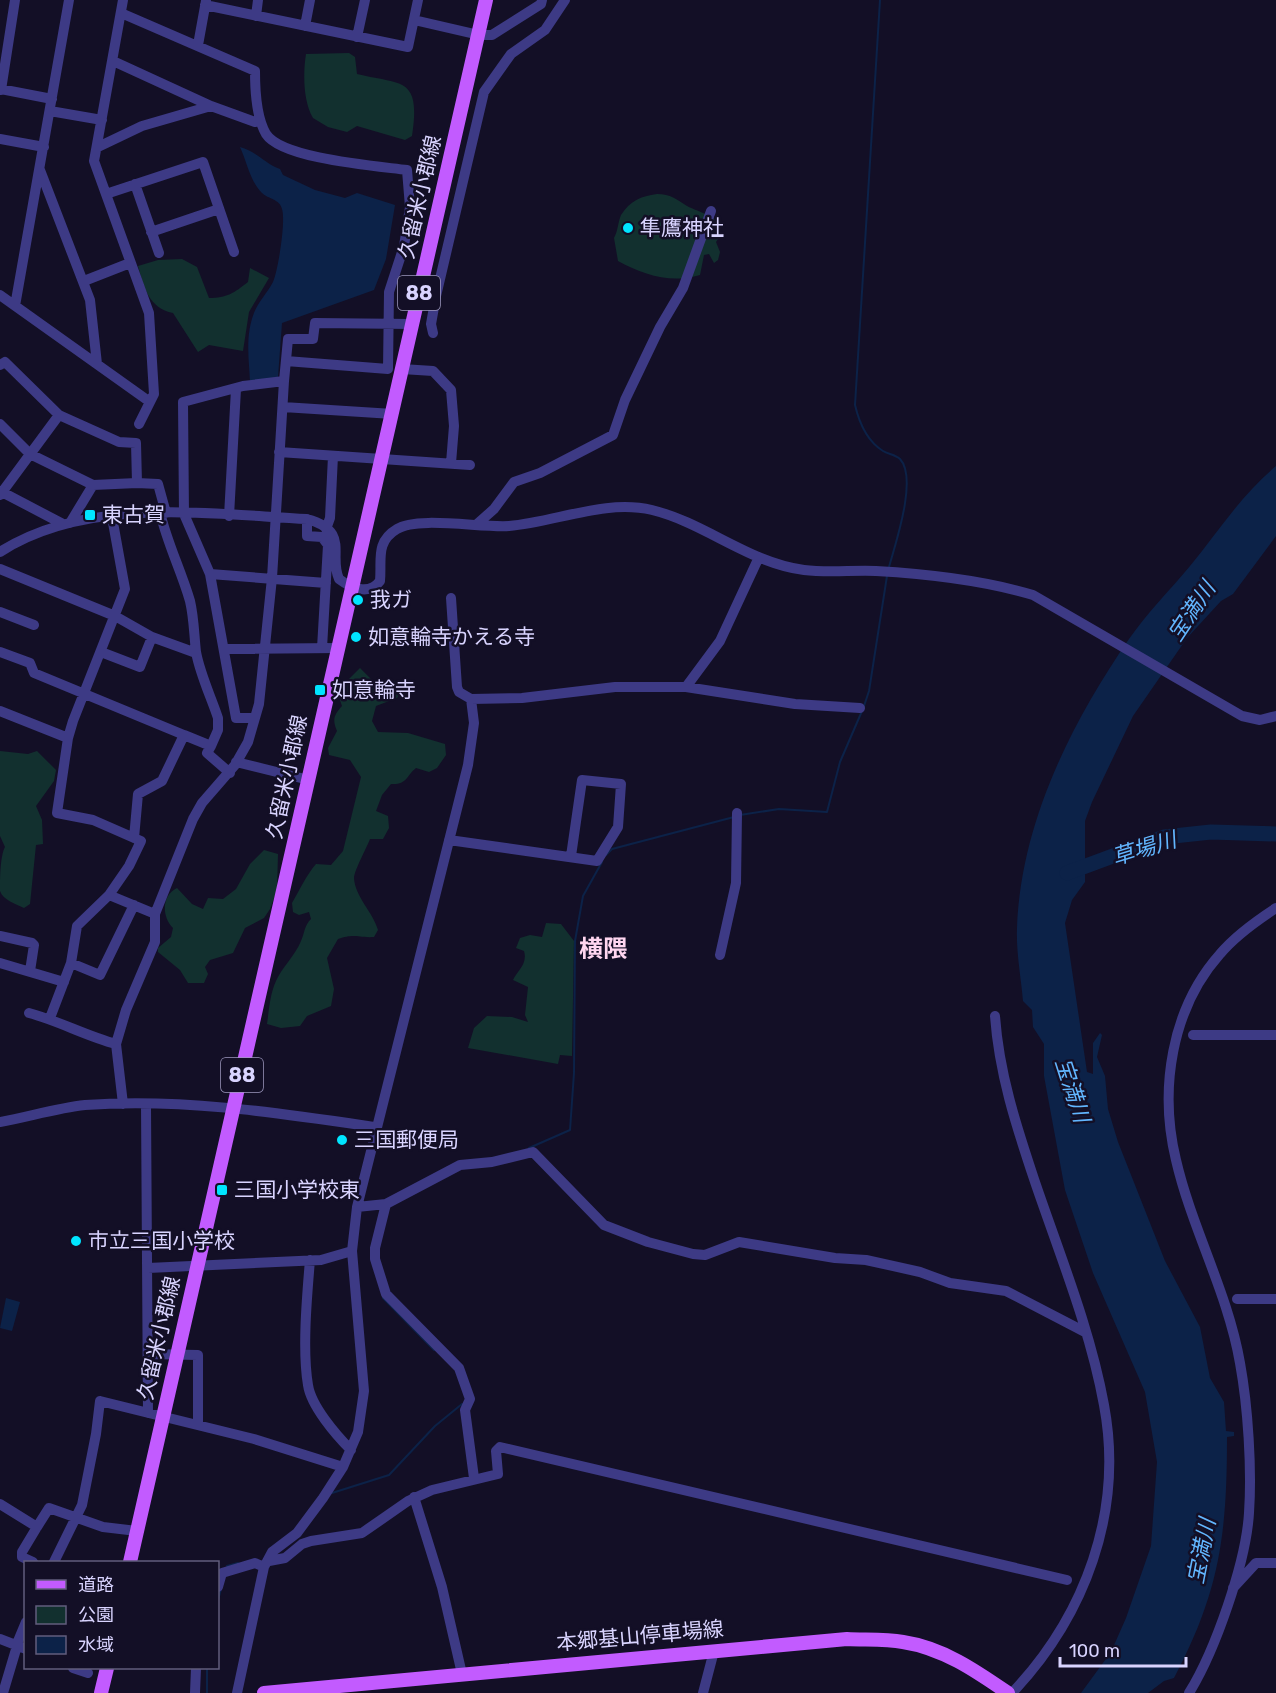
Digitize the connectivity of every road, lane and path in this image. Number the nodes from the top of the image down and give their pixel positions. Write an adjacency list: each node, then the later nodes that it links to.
1 (15, 0): 20 (street)
2 (69, 0): 21 (street)
3 (123, 0): 12 (street)
4 (258, 0): 13 (street)
5 (310, 0): 15 (street)
6 (365, 0): 17 (street)
7 (418, 0): 14 (street)
8 (486, 0): 16 (main road, 久留米小郡線 / 88)
9 (542, 0): 16 (street)
10 (565, 0): 42 (street)
11 (206, 3): 13 (street); 18 (street)
12 (121, 14): 18 (street); 19 (street)
13 (256, 16): 15 (street)
14 (414, 20): 16 (street); 17 (street)
15 (305, 26): 17 (street)
16 (479, 35): 41 (main road, 久留米小郡線 / 88)
17 (357, 37)
18 (198, 45): 25 (street)
19 (113, 61): 22 (street); 24 (street)
20 (0, 89): 21 (street)
21 (52, 99): 23 (street)
22 (212, 106): 25 (street); 28 (street)
23 (50, 111): 24 (street); 27 (street)
24 (102, 120): 28 (street)
25 (260, 120): 40 (street)
26 (0, 139): 27 (street)
27 (44, 147): 29 (street)
28 (98, 147): 31 (street)
29 (40, 170): 38 (street); 39 (street)
30 (135, 184): 31 (street); 32 (street); 34 (street)
31 (106, 194): 37 (street)
32 (219, 209): 34 (street); 35 (street)
33 (711, 211): 71 (street)
34 (151, 232): 36 (street)
35 (234, 252)
36 (159, 253)
37 (130, 263): 38 (street); 49 (street)
38 (84, 281): 44 (street)
39 (5, 301): 44 (street)
40 (390, 323): 41 (street); 43 (street); 43 (street)
41 (412, 324): 46 (main road, 久留米小郡線 / 88)
42 (433, 333)
43 (286, 361): 47 (street)
44 (97, 364): 49 (street)
45 (0, 365): 52 (street)
46 (402, 369): 51 (main road, 久留米小郡線 / 88); 59 (street)
47 (284, 381): 48 (street); 50 (street)
48 (236, 389): 65 (street); 66 (street)
49 (150, 402): 54 (street)
50 (282, 407): 51 (street); 55 (street)
51 (393, 414): 58 (main road, 久留米小郡線 / 88)
52 (59, 415): 56 (street); 61 (street)
53 (0, 424): 56 (street)
54 (139, 424)
55 (279, 452): 57 (street); 68 (street)
56 (30, 454): 62 (street); 63 (street)
57 (333, 456): 58 (street); 72 (street)
58 (382, 459): 59 (street); 79 (main road, 久留米小郡線 / 88)
59 (451, 463): 60 (street)
60 (470, 465)
61 (137, 483): 62 (street); 64 (street)
62 (93, 485): 70 (street)
63 (1, 493): 70 (street)
64 (163, 512): 65 (street); 67 (street); 91 (street)
65 (184, 514): 66 (street); 76 (street)
66 (229, 516): 68 (street)
67 (112, 517): 70 (street); 82 (street)
68 (276, 518): 69 (street); 77 (street)
69 (307, 519): 72 (street); 78 (street)
70 (66, 523): 73 (street)
71 (476, 525): 74 (street); 79 (street)
72 (326, 529): 79 (street)
73 (0, 552)
74 (759, 557): 92 (street); 97 (street)
75 (0, 569): 82 (street)
76 (210, 574): 77 (street); 87 (street)
77 (272, 578): 78 (street); 88 (street)
78 (326, 583): 85 (street)
79 (353, 587): 86 (main road, 久留米小郡線 / 88)
80 (451, 598): 94 (street)
81 (0, 612): 83 (street)
82 (115, 616): 84 (street); 90 (street)
83 (34, 625)
84 (152, 637): 90 (street); 91 (street)
85 (322, 648): 86 (street); 88 (street)
86 (339, 648): 104 (main road, 久留米小郡線 / 88)
87 (224, 649): 88 (street); 98 (street)
88 (266, 650): 98 (street)
89 (0, 652): 93 (street)
90 (101, 652): 93 (street)
91 (196, 653): 101 (street)
92 (686, 687): 94 (street); 95 (street)
93 (85, 694): 99 (street); 100 (street)
94 (471, 699): 107 (street)
95 (860, 708)
96 (0, 711): 100 (street)
97 (1276, 716)
98 (253, 718): 102 (street)
99 (184, 735): 101 (street); 106 (street)
100 (68, 738): 106 (street)
101 (211, 746): 103 (street)
102 (236, 762): 103 (street); 104 (street)
103 (230, 773): 112 (street)
104 (309, 780): 127 (main road, 久留米小郡線 / 88)
105 (737, 813): 114 (street)
106 (134, 838): 109 (street)
107 (449, 840): 108 (street); 129 (street)
108 (571, 856): 108 (street)
109 (109, 895): 110 (street); 116 (street)
110 (134, 905): 112 (street); 116 (street)
111 (1276, 908): 159 (street)
112 (155, 914): 124 (street)
113 (0, 936): 117 (street)
114 (720, 955)
115 (0, 963): 117 (street)
116 (71, 963): 118 (street)
117 (30, 971): 118 (street)
118 (63, 982): 121 (street)
119 (29, 1013): 121 (street)
120 (995, 1016): 138 (street)
121 (50, 1018): 124 (street)
122 (1193, 1035): 123 (street)
123 (1276, 1035)
124 (116, 1044): 125 (street)
125 (123, 1104): 126 (street); 128 (street)
126 (146, 1105): 127 (street); 135 (street)
127 (234, 1108): 129 (street); 134 (main road, 久留米小郡線 / 88)
128 (0, 1122)
129 (375, 1127): 131 (street)
130 (386, 1204): 131 (street); 138 (street); 146 (street)
131 (357, 1207): 132 (street)
132 (352, 1251): 133 (street); 144 (street)
133 (310, 1260): 134 (street); 144 (street)
134 (197, 1267): 135 (street); 140 (main road, 久留米小郡線 / 88)
135 (148, 1268): 139 (street)
136 (1236, 1299): 137 (street)
137 (1276, 1299)
138 (1085, 1332): 176 (street)
139 (149, 1354): 140 (street); 141 (street)
140 (177, 1354): 142 (main road, 久留米小郡線 / 88); 143 (street)
141 (148, 1413): 142 (street); 149 (street)
142 (162, 1416): 143 (street); 151 (main road, 久留米小郡線 / 88)
143 (198, 1424): 145 (street)
144 (351, 1450): 145 (street)
145 (343, 1467): 156 (street)
146 (474, 1478): 147 (street); 157 (street)
147 (414, 1497): 156 (street); 168 (street)
148 (0, 1504): 150 (street)
149 (76, 1520): 150 (street); 151 (street); 153 (street)
150 (37, 1527): 152 (street)
151 (137, 1531): 154 (main road, 久留米小郡線 / 88)
152 (29, 1561)
153 (55, 1561)
154 (130, 1561)
155 (1276, 1563): 159 (street)
156 (267, 1564): 158 (street); 173 (street)
157 (1067, 1580)
158 (219, 1584)
159 (1231, 1591): 177 (street)
160 (24, 1629): 162 (street)
161 (0, 1639): 162 (street)
162 (19, 1647): 170 (street)
163 (714, 1651): 168 (main road, 本郷基山停車場線); 175 (street); 176 (main road, 本郷基山停車場線)
164 (76, 1669): 167 (street)
165 (107, 1669): 171 (main road)
166 (196, 1669): 172 (street)
167 (88, 1673)
168 (462, 1674): 169 (main road, 本郷基山停車場線)
169 (360, 1688): 174 (main road, 本郷基山停車場線)
170 (3, 1693)
171 (101, 1693)
172 (195, 1693)
173 (237, 1693)
174 (264, 1693)
175 (703, 1693)
176 (1010, 1693)
177 (1189, 1693)

